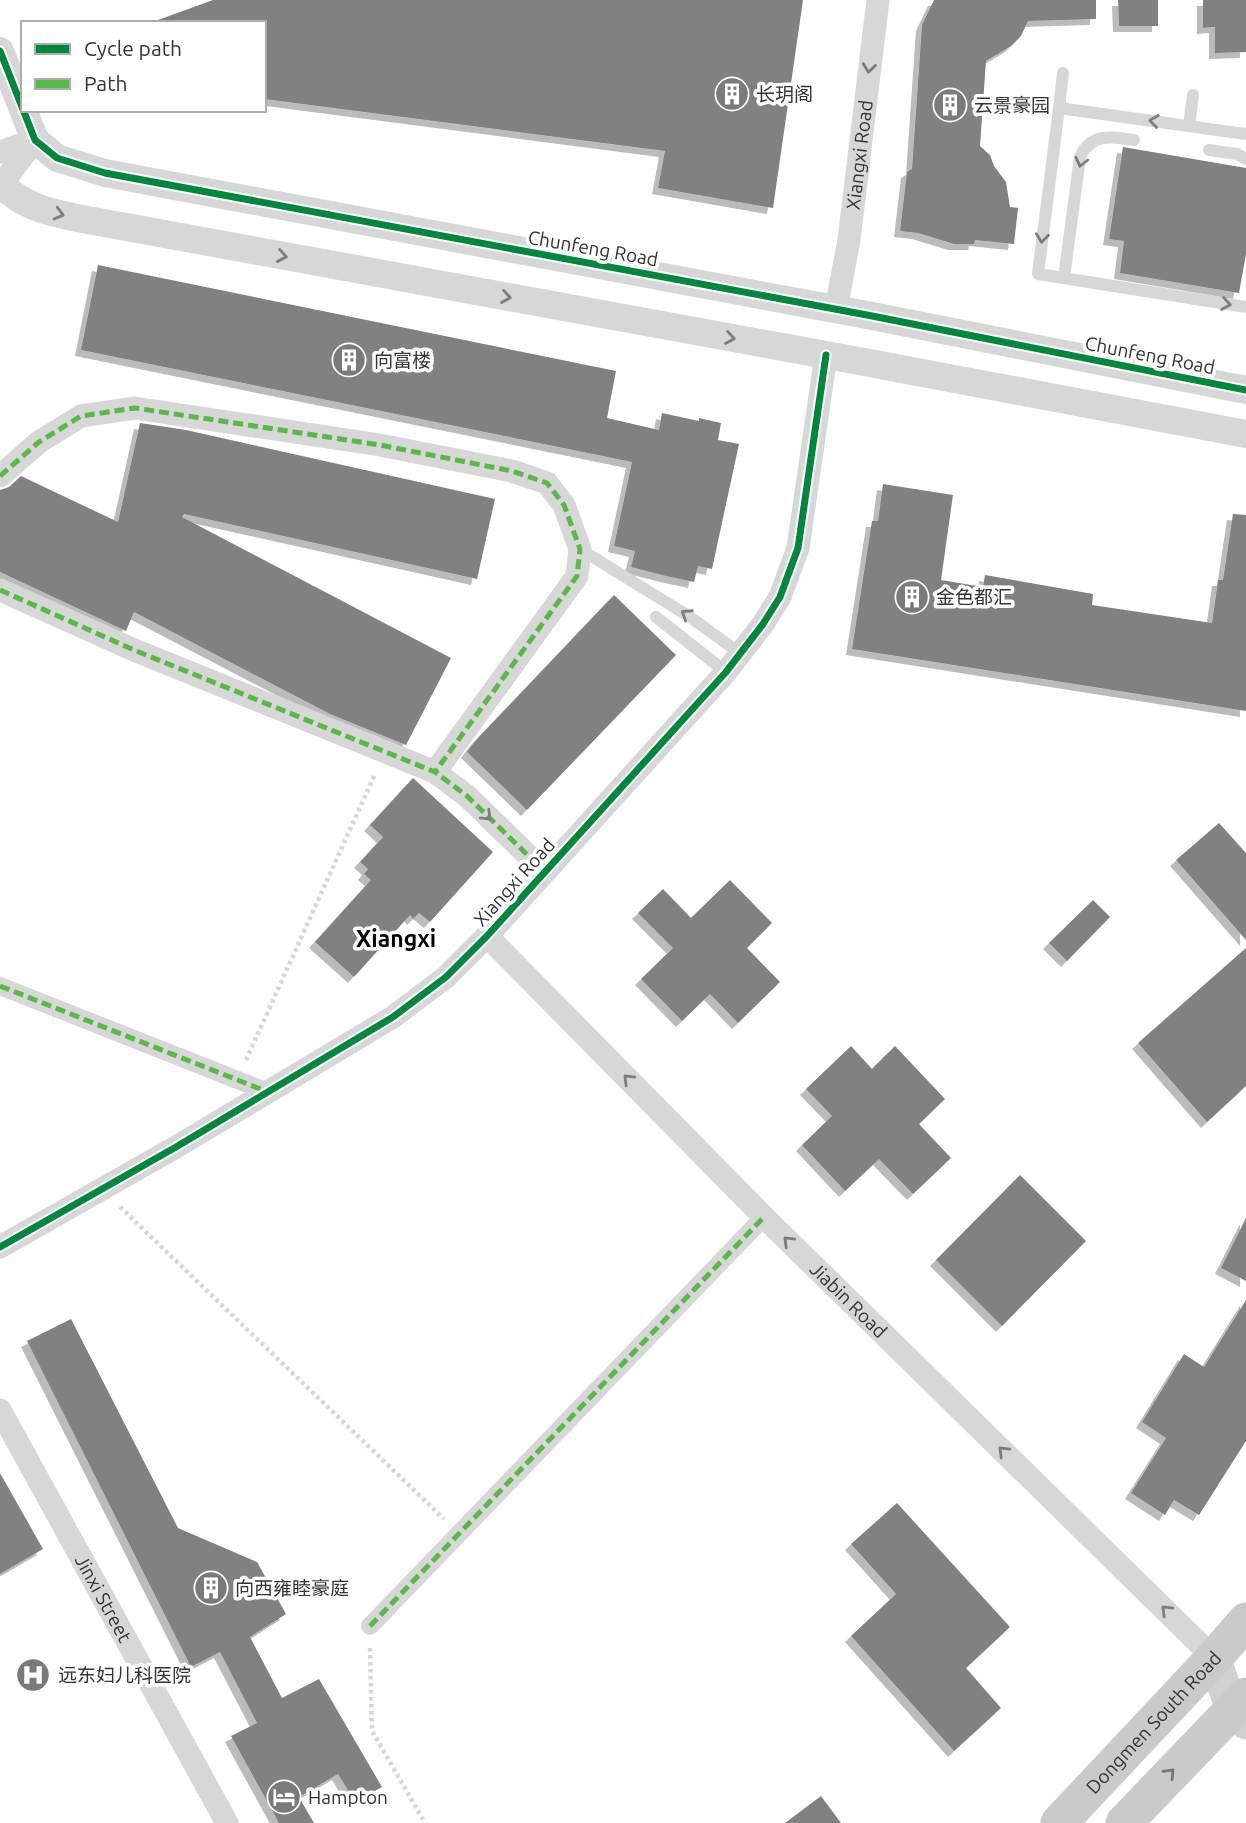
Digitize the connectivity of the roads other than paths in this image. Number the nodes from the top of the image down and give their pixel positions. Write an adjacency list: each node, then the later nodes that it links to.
1 (878, 0): 18 (street, Xiangxi Road, one-way to 18)
2 (0, 51): 5 (street)
3 (1063, 73): 6 (lane)
4 (1193, 94): 8 (lane)
5 (21, 107)
6 (1059, 107): 8 (lane, one-way to 6); 16 (lane, one-way to 16)
7 (23, 112): 11 (street)
8 (1189, 126): 9 (lane)
9 (1246, 134)
10 (1134, 140): 16 (lane, one-way to 16)
11 (34, 141): 13 (street); 15 (street); 18 (street, Chunfeng Road)
12 (1209, 150): 14 (lane)
13 (0, 152)
14 (1246, 159)
15 (1, 184): 19 (street, one-way to 19)
16 (1064, 278): 17 (lane, one-way to 17)
17 (1246, 307)
18 (836, 309): 20 (street, Chunfeng Road)
19 (826, 355): 21 (street); 26 (street, Xiangxi Road)
20 (1246, 388)
21 (1246, 435)
22 (0, 476): 23 (street)
23 (580, 549): 26 (lane, one-way to 23); 27 (street)
24 (0, 590): 27 (street)
25 (656, 617): 26 (lane)
26 (733, 663): 28 (street, Xiangxi Road)
27 (435, 772): 28 (street, one-way to 28)
28 (545, 872): 29 (street, Xiangxi Road)
29 (487, 936): 31 (street, Xiangxi Road); 32 (street, Jiabin Road, one-way to 29)
30 (0, 986): 31 (street)
31 (268, 1092): 33 (street, Xiangxi Road)
32 (764, 1217): 36 (street); 37 (street, Jiabin Road, one-way to 32)
33 (0, 1247)
34 (0, 1410): 40 (street, Jinxi Street)
35 (1246, 1621): 37 (main road, Dongmen South Road)
36 (370, 1626)
37 (1214, 1658): 38 (main road, Jiabin Road); 39 (main road, Jiabin Road); 41 (main road, Dongmen South Road)
38 (1246, 1675)
39 (1242, 1710): 42 (main road, one-way to 39)
40 (227, 1823)
41 (1059, 1823)
42 (1124, 1823)

